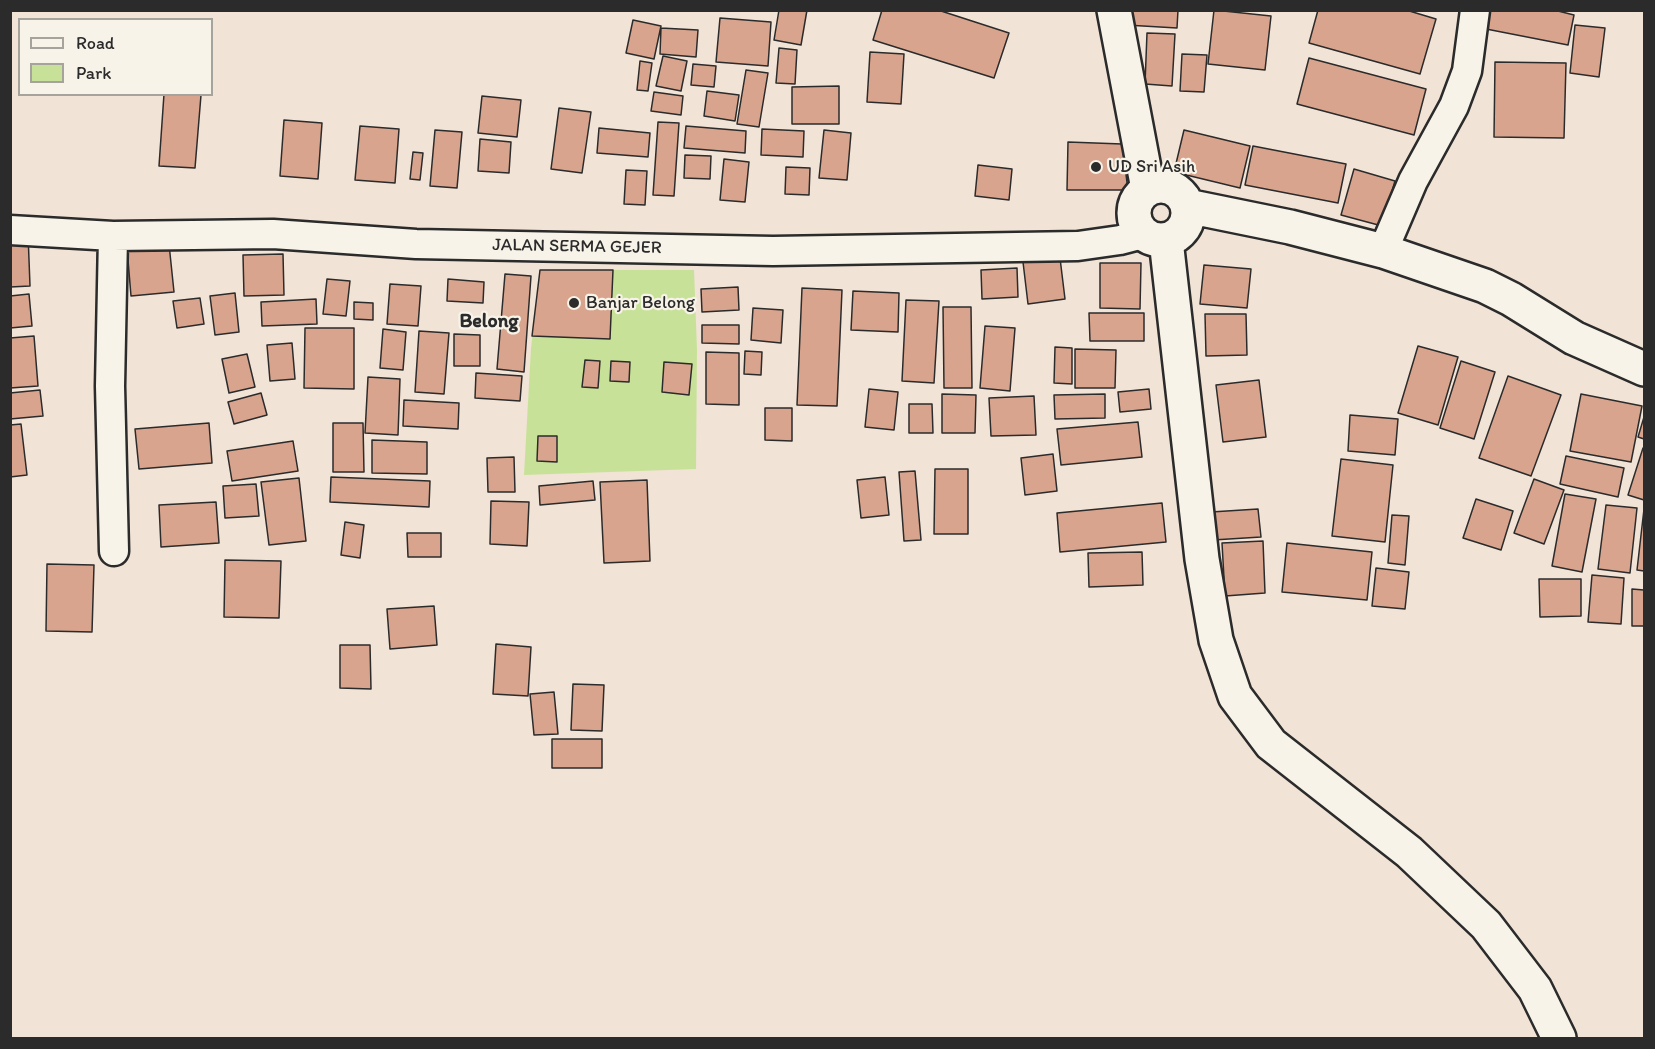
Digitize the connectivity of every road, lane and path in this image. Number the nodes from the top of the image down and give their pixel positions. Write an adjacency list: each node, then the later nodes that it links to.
1 (1114, 10): 3 (street)
2 (1475, 10): 6 (street)
3 (1148, 219): 5 (street, JALAN SERMA GEJER); 6 (street); 9 (street)
4 (10, 230): 5 (street, JALAN SERMA GEJER)
5 (112, 236): 8 (street)
6 (1383, 251): 7 (street)
7 (1644, 369)
8 (114, 551)
9 (1559, 1038)

